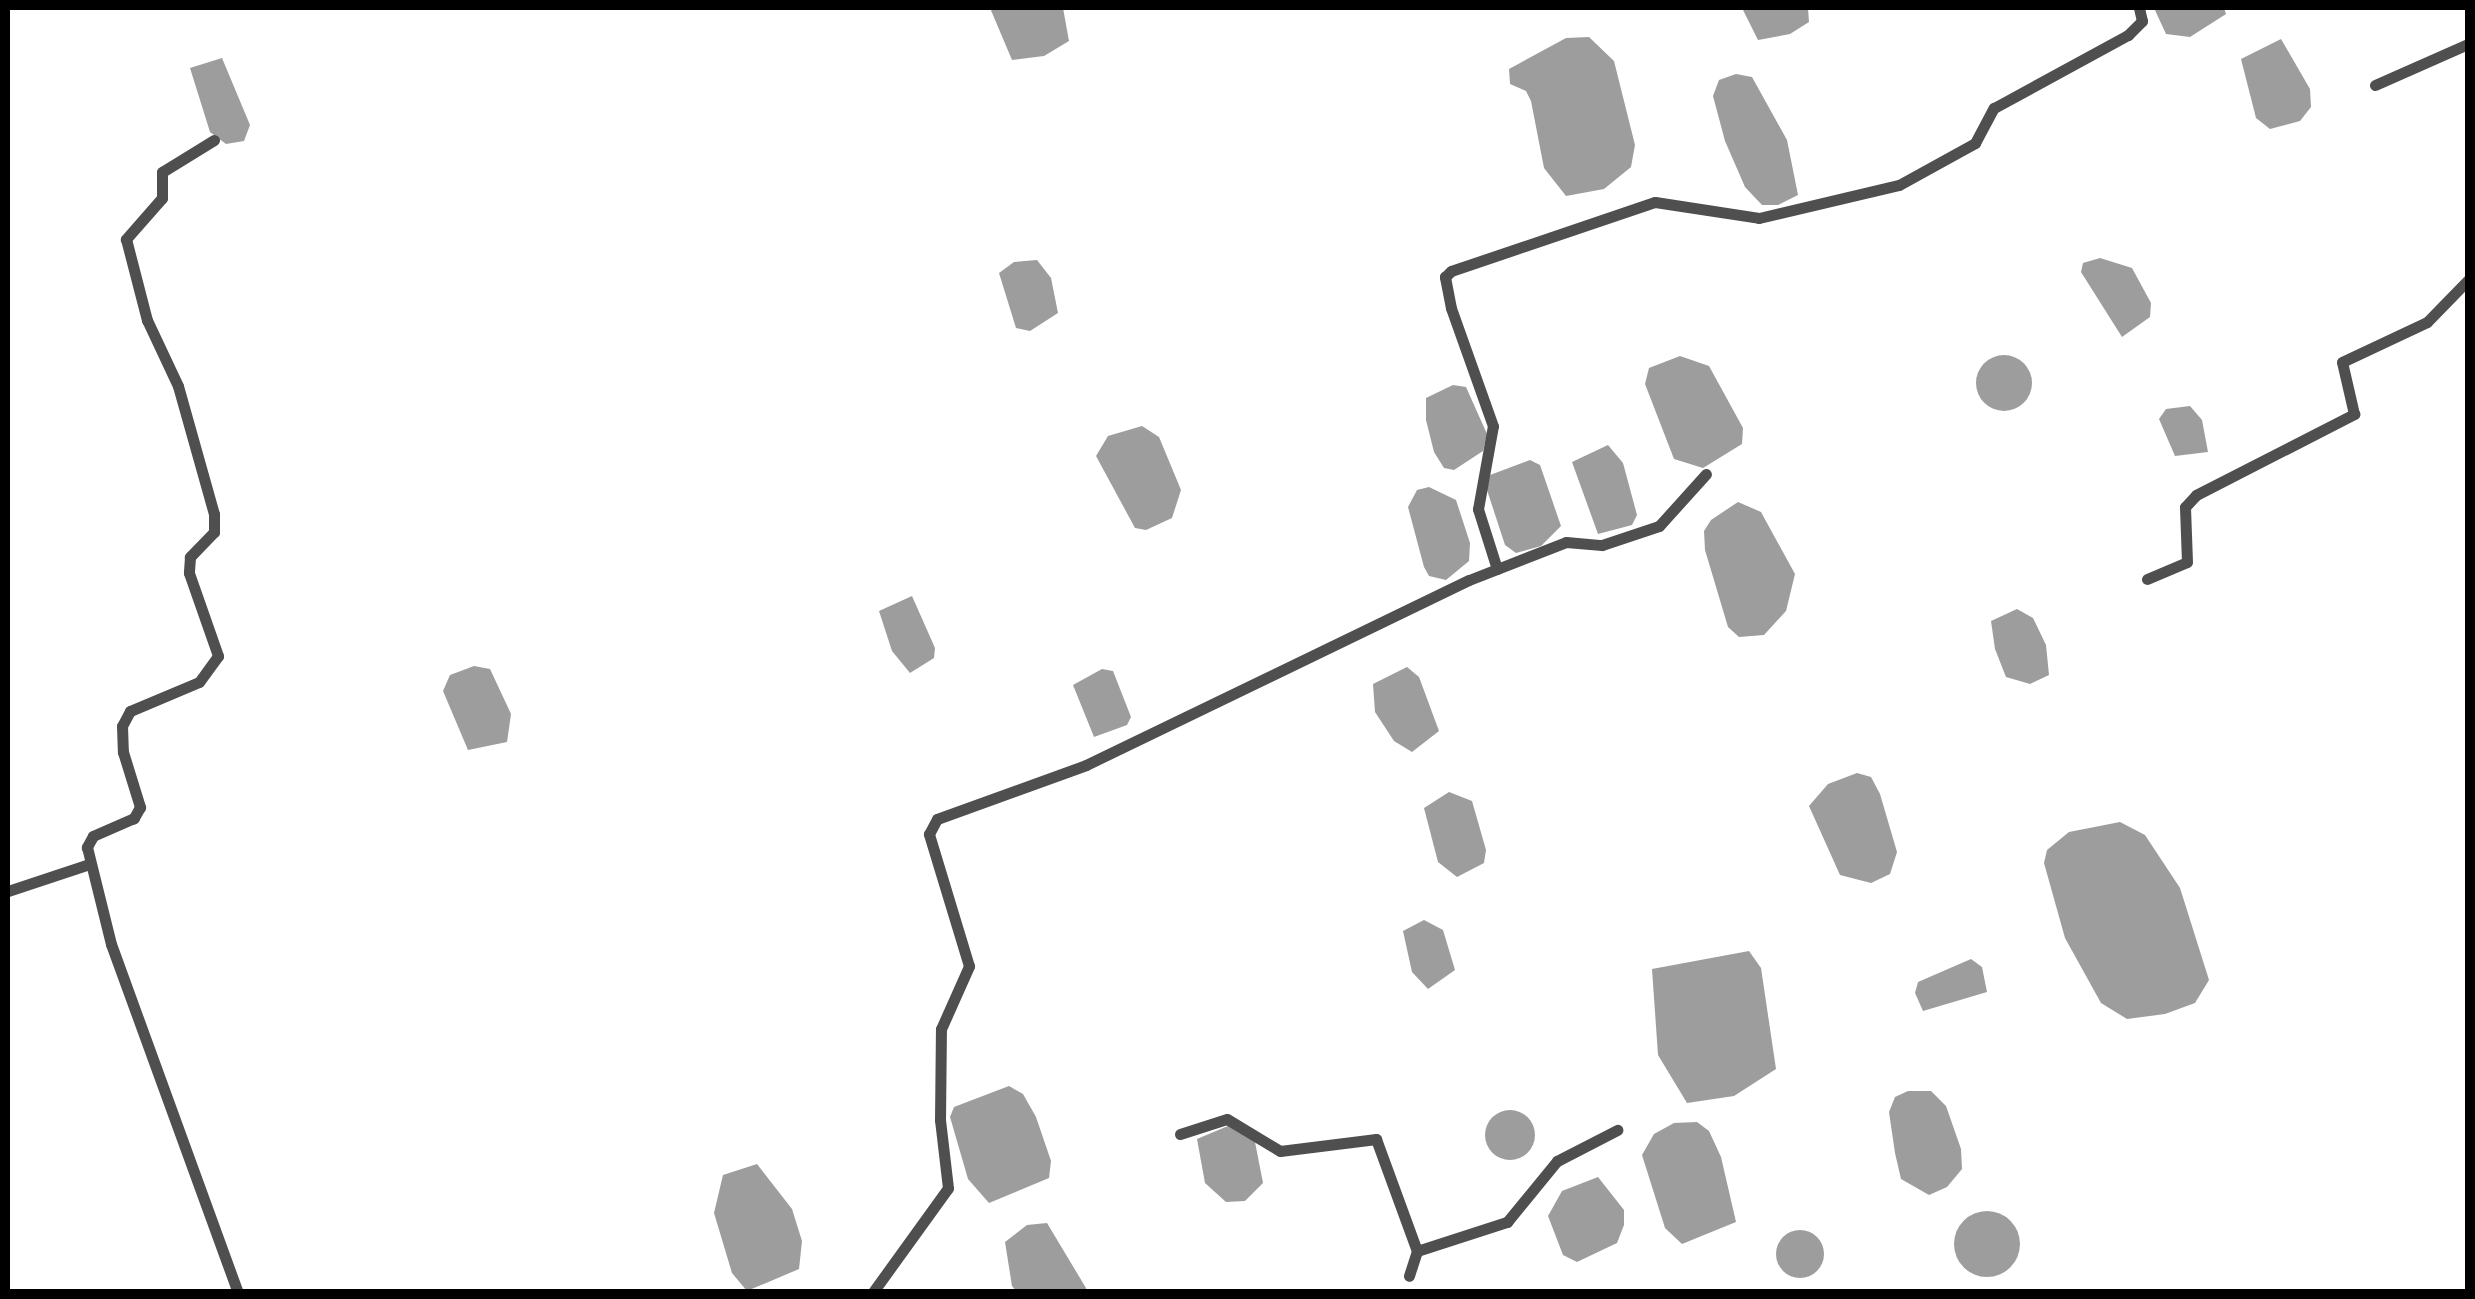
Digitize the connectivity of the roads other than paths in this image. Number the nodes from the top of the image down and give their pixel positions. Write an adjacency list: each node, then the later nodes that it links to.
1 (2139, 8): 7 (street)
2 (2468, 44): 3 (street)
3 (2375, 85)
4 (214, 140): 9 (street)
5 (2468, 280): 8 (street)
6 (1706, 474): 7 (street)
7 (1497, 569): 16 (street)
8 (2147, 579)
9 (89, 864): 10 (street); 15 (street)
10 (8, 891)
11 (1616, 1130): 13 (street)
12 (1180, 1134): 13 (street)
13 (1417, 1251): 14 (street)
14 (1409, 1276)
15 (238, 1292)
16 (873, 1292)

